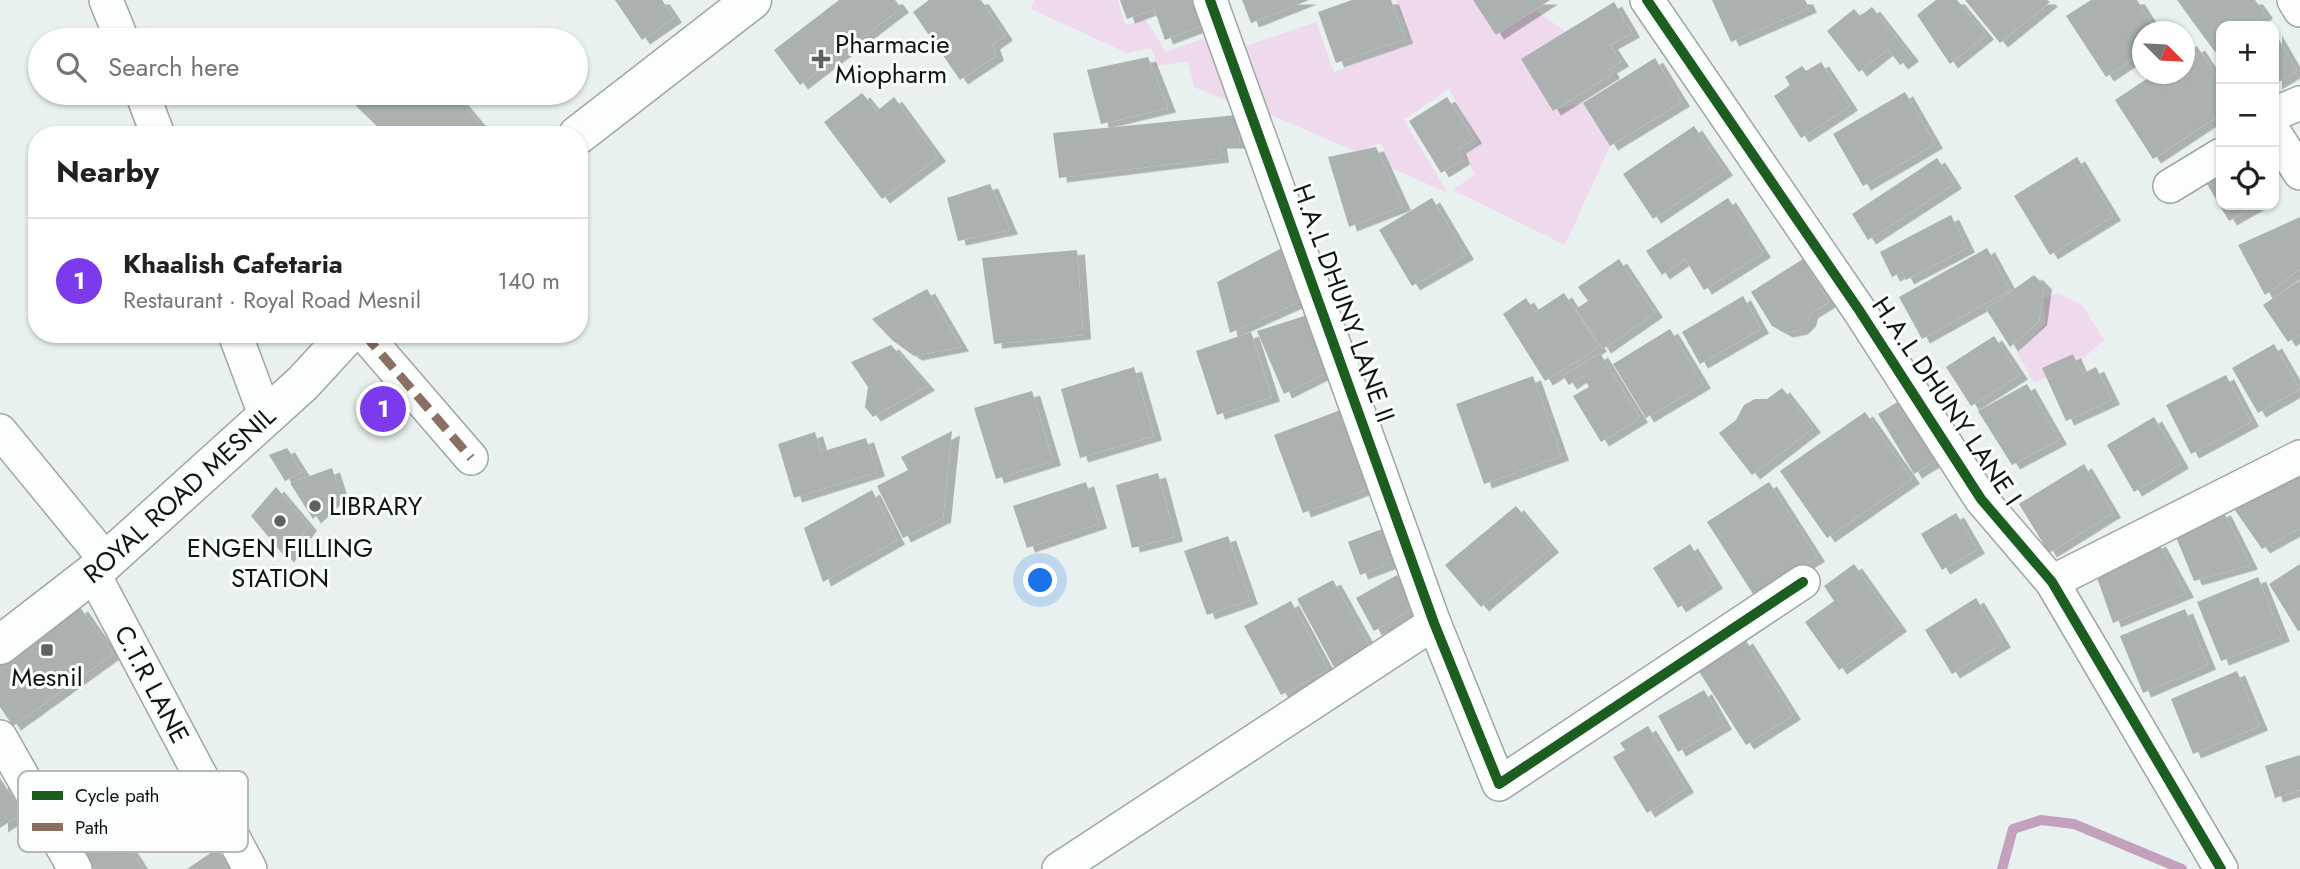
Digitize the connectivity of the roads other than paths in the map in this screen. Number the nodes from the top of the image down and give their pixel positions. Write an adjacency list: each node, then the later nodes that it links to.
1 (106, 0): 7 (street)
2 (752, 0): 12 (main road)
3 (1210, 0): 27 (street, H.A.L DHUNY LANE II)
4 (1647, 0): 26 (street, H.A.L DHUNY LANE I)
5 (2294, 0): 6 (street)
6 (2300, 10)
7 (117, 28)
8 (2300, 103): 10 (street)
9 (147, 105): 11 (street)
10 (2279, 112)
11 (155, 126)
12 (588, 127)
13 (2279, 140): 15 (street)
14 (2216, 158): 16 (street)
15 (2300, 173)
16 (2170, 186)
17 (237, 343): 20 (street)
18 (339, 343): 20 (main road, ROYAL ROAD MESNIL)
19 (372, 343): 23 (street)
20 (266, 417): 24 (main road, ROYAL ROAD MESNIL)
21 (0, 431): 24 (street, C.T.R LANE)
22 (2300, 457): 26 (street)
23 (471, 458)
24 (100, 567): 28 (main road, ROYAL ROAD MESNIL); 31 (street, C.T.R LANE)
25 (1803, 582): 27 (street, H.A.L DHUNY LANE II)
26 (2052, 582): 37 (street, H.A.L DHUNY LANE I)
27 (1434, 623): 36 (street)
28 (0, 645)
29 (0, 737): 30 (street)
30 (19, 771)
31 (201, 771)
32 (65, 852): 34 (street)
33 (242, 852): 35 (street, C.T.R LANE)
34 (75, 869)
35 (250, 869)
36 (1059, 869)
37 (2221, 869)

